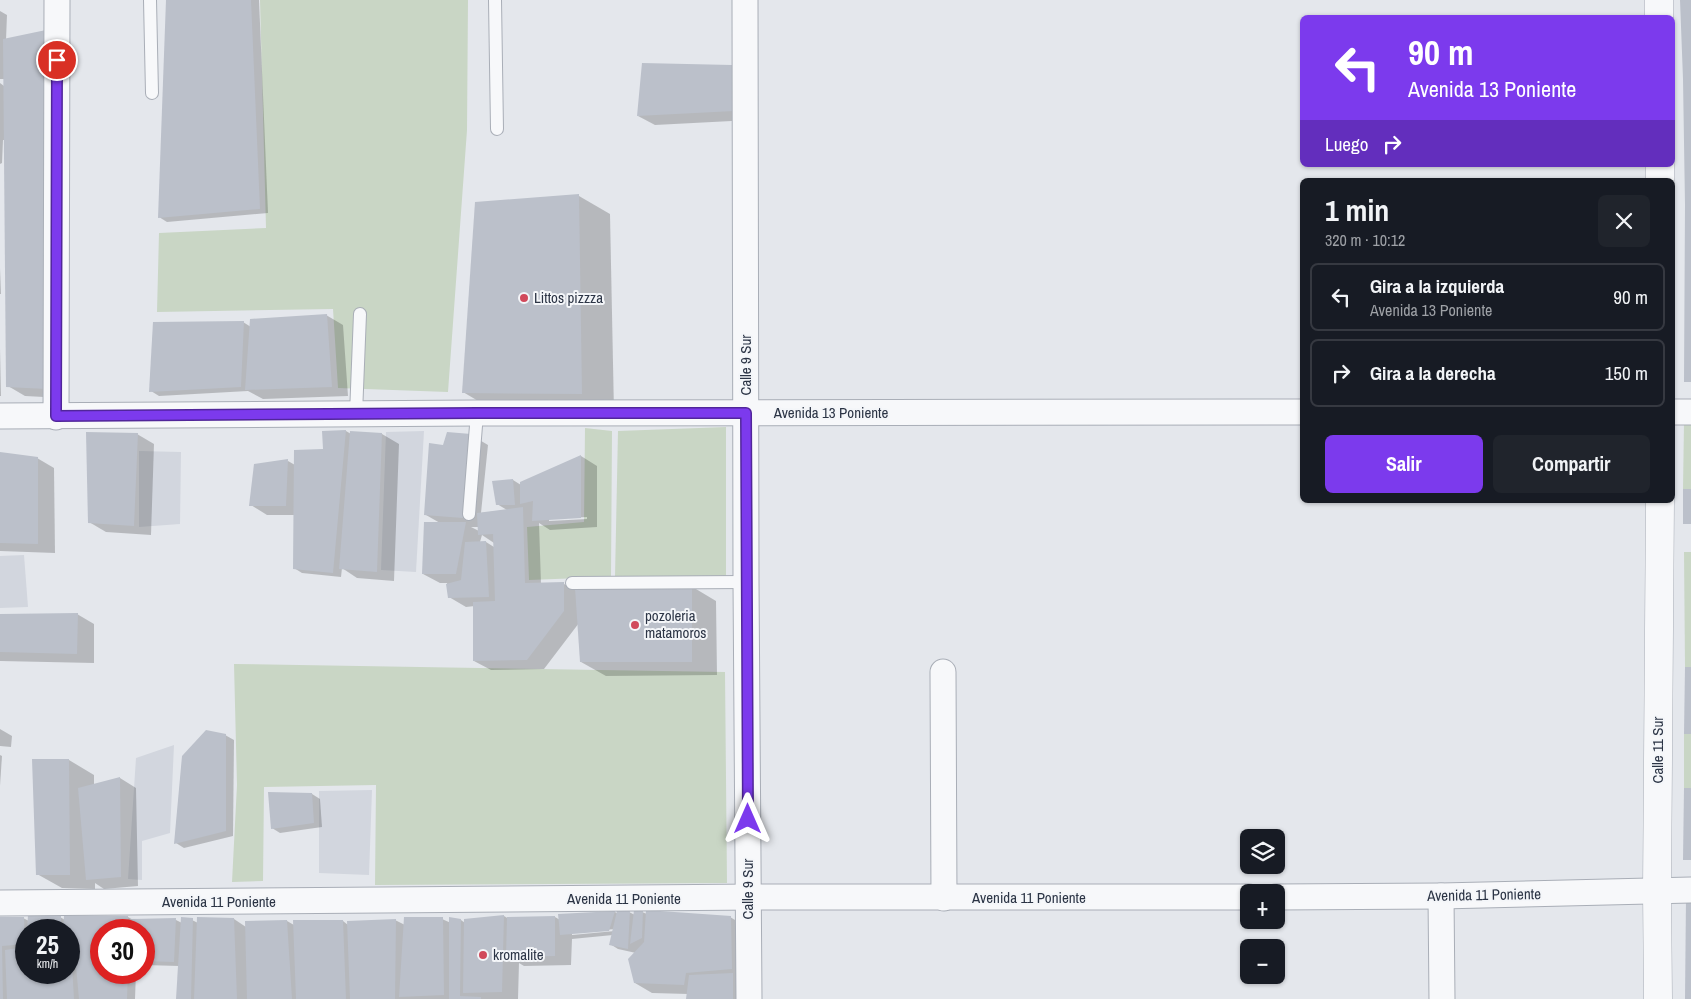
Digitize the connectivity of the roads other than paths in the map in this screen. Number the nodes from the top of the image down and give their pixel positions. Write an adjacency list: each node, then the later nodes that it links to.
1 (57, 0): 17 (street)
2 (150, 0): 7 (lane)
3 (495, 0): 8 (lane)
4 (745, 0): 14 (street, Calle 9 Sur)
5 (1659, 0): 6 (street)
6 (1659, 15)
7 (152, 93)
8 (497, 129)
9 (360, 314): 15 (lane)
10 (1300, 412): 14 (street, Avenida 13 Poniente)
11 (1675, 412): 12 (street)
12 (1691, 412)
13 (477, 413): 14 (street, Avenida 13 Poniente); 15 (street, Avenida 13 Poniente); 19 (lane)
14 (746, 413): 20 (street, Calle 9 Sur)
15 (356, 414): 17 (street, Avenida 13 Poniente)
16 (0, 416): 17 (street, Avenida 13 Poniente)
17 (56, 416)
18 (1660, 503): 23 (street, Calle 11 Sur)
19 (469, 514)
20 (746, 582): 21 (lane); 28 (street, Calle 9 Sur)
21 (572, 583)
22 (943, 672): 29 (street)
23 (1657, 890): 24 (street, Avenida 11 Poniente); 25 (street, Avenida 11 Poniente); 33 (street, Calle 11 Sur)
24 (1691, 890)
25 (1441, 896): 27 (street, Avenida 11 Poniente); 32 (street)
26 (1240, 897): 29 (street, Avenida 11 Poniente)
27 (1285, 897)
28 (748, 898): 29 (street, Avenida 11 Poniente); 30 (street, Avenida 11 Poniente); 31 (street, Calle 9 Sur)
29 (944, 898)
30 (0, 903)
31 (749, 999)
32 (1442, 999)
33 (1658, 999)

